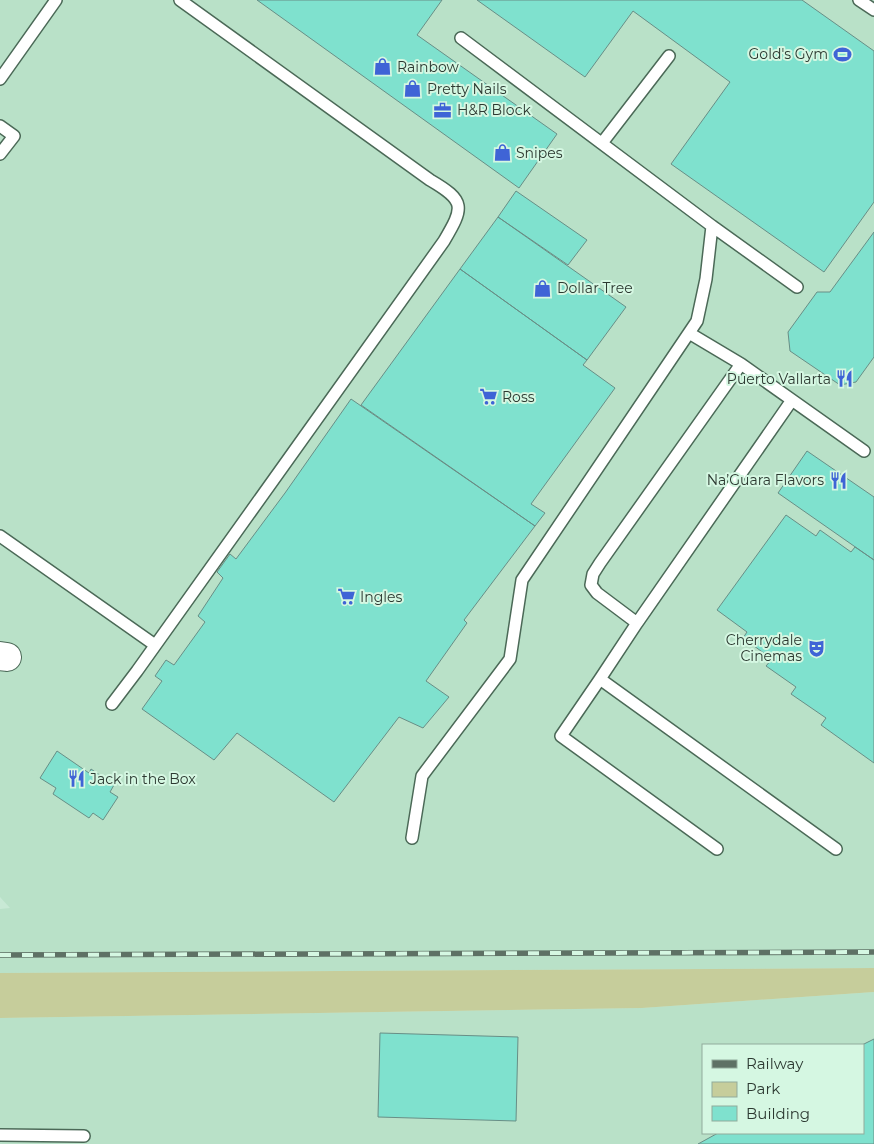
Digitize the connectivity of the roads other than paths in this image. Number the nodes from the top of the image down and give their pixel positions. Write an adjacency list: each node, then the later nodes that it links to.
1 (56, 0): 7 (lane)
2 (180, 0): 19 (lane)
3 (859, 0): 4 (lane)
4 (874, 10)
5 (460, 38): 9 (lane)
6 (669, 56): 9 (lane)
7 (0, 79)
8 (0, 126): 10 (lane)
9 (602, 143): 11 (lane)
10 (0, 154)
11 (712, 226): 12 (lane); 13 (lane)
12 (797, 287)
13 (689, 333): 14 (lane); 22 (lane)
14 (741, 364): 15 (lane); 18 (lane)
15 (792, 400): 16 (lane); 18 (lane)
16 (864, 451)
17 (0, 536): 19 (lane)
18 (637, 623): 20 (lane)
19 (155, 645): 21 (lane)
20 (600, 680): 23 (lane); 24 (lane)
21 (112, 704)
22 (412, 838)
23 (717, 849)
24 (836, 849)
25 (0, 1136): 26 (lane)
26 (84, 1136)

